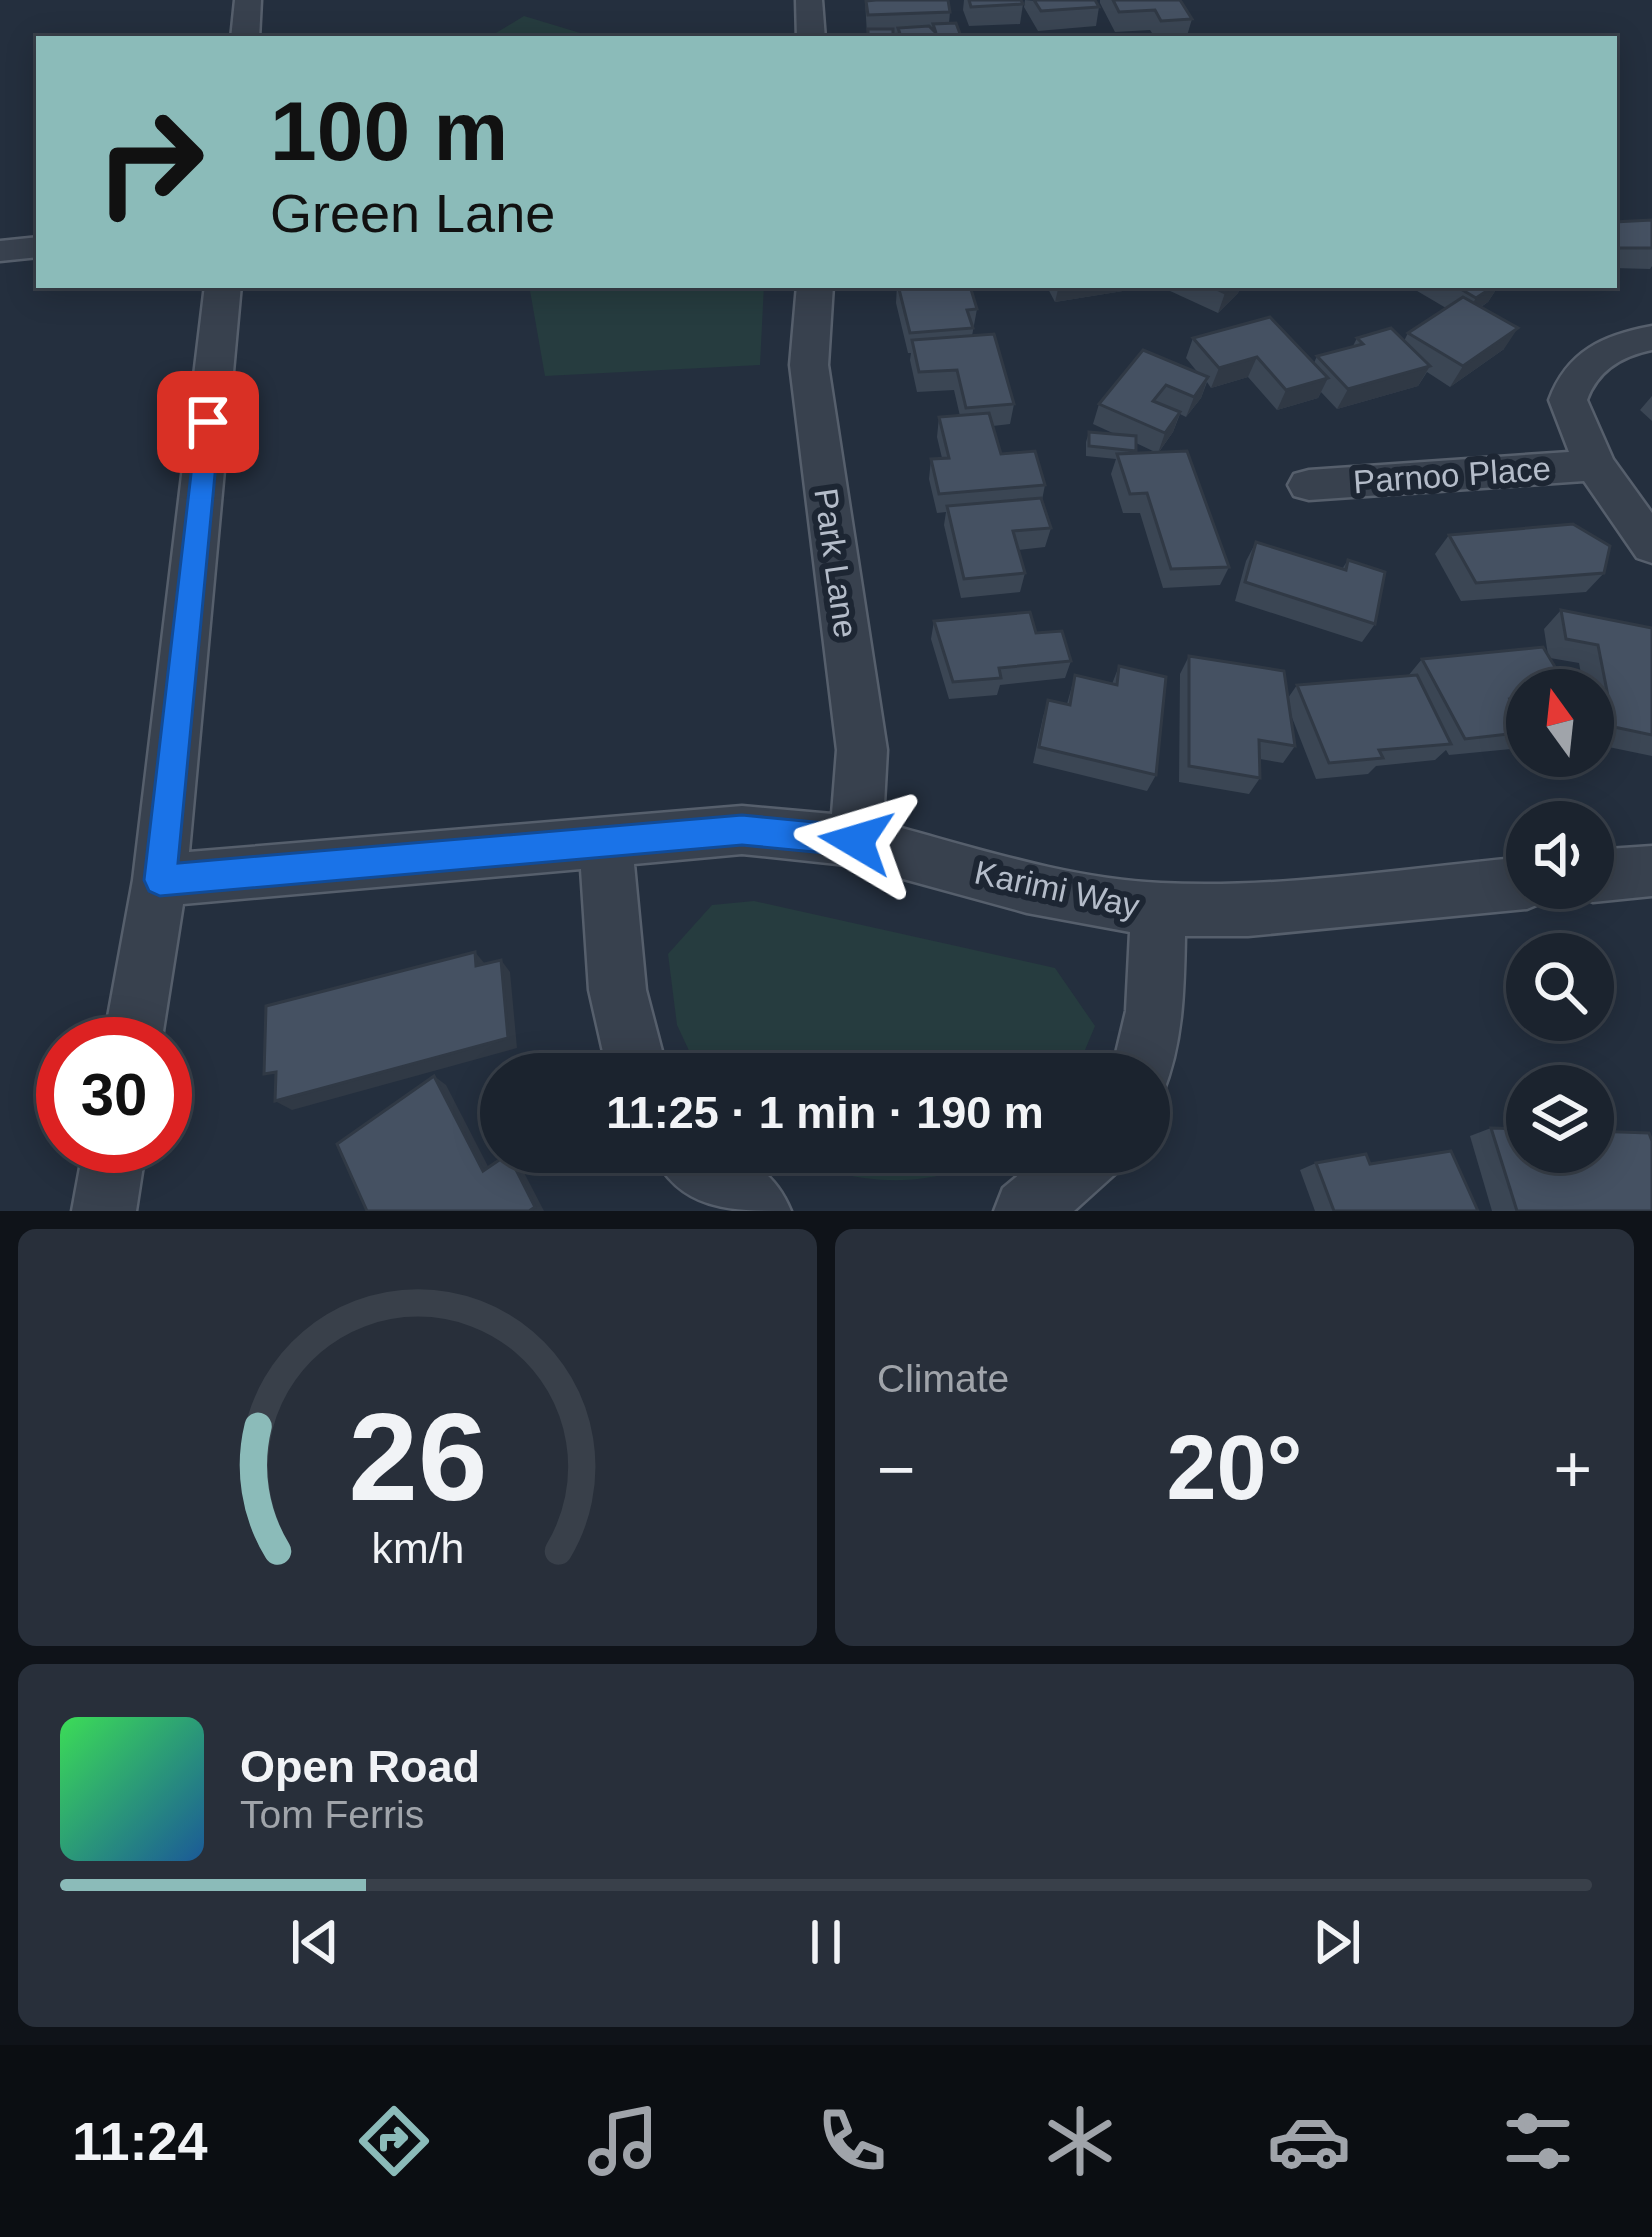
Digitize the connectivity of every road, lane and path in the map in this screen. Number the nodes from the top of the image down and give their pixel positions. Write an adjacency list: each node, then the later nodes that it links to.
1 (248, 0): 3 (street)
2 (809, 0): 4 (street)
3 (245, 36)
4 (811, 36)
5 (36, 247): 6 (street)
6 (0, 251)
7 (223, 288): 17 (street)
8 (815, 288): 13 (street, Park Lane)
9 (1652, 338): 10 (street)
10 (1595, 465): 11 (street, Parnoo Place); 12 (street)
11 (1309, 485)
12 (1652, 545)
13 (856, 841): 14 (street, Karimi Way); 19 (street, Karimi Way)
14 (606, 846): 17 (street, Karimi Way); 21 (street)
15 (1652, 871): 16 (street)
16 (1614, 874)
17 (160, 880): 20 (street)
18 (1506, 885): 19 (street, Karimi Way)
19 (1158, 910): 22 (street)
20 (137, 1017)
21 (630, 1053)
22 (1146, 1053)
23 (110, 1173): 26 (street)
24 (710, 1173): 27 (street)
25 (1069, 1173): 28 (street)
26 (104, 1211)
27 (759, 1211)
28 (1026, 1211)

